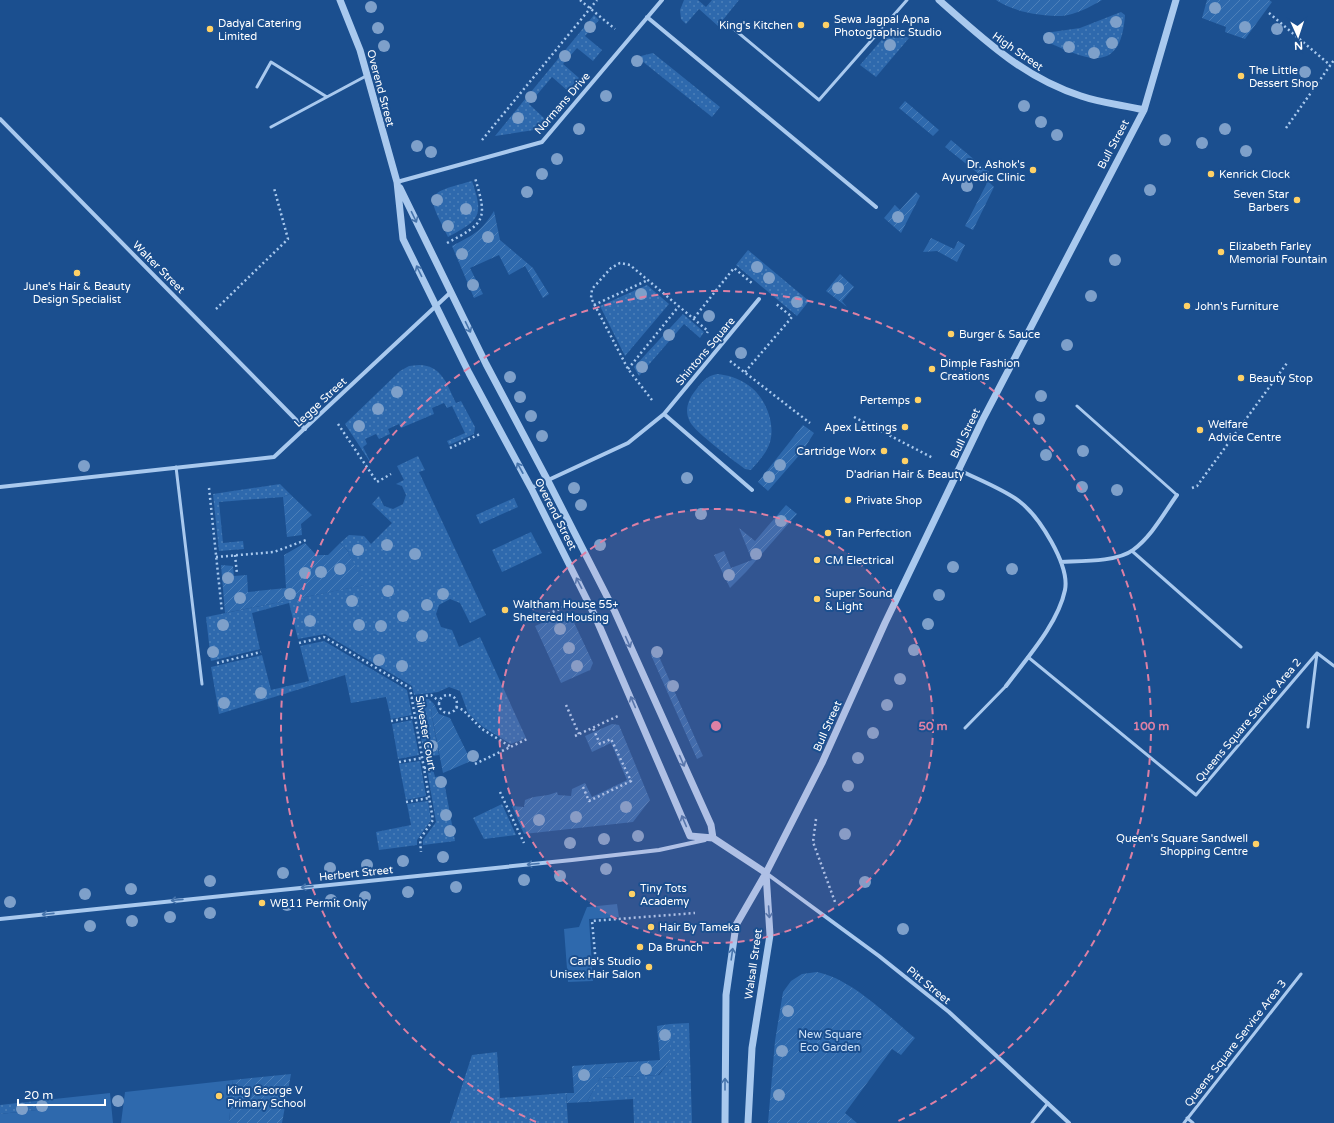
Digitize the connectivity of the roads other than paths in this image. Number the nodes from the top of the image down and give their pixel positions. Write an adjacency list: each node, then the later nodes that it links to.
1 (340, 0): 8 (street, Overend Street)
2 (662, 0): 6 (street, Normans Drive)
3 (907, 0): 7 (lane)
4 (939, 0): 11 (street, High Street)
5 (1176, 0): 11 (street, Bull Street)
6 (647, 18): 14 (street, Normans Drive); 15 (street)
7 (729, 25)
8 (366, 76): 10 (lane); 14 (street, Overend Street)
9 (257, 87): 10 (lane)
10 (327, 97): 13 (lane)
11 (1144, 110): 23 (street, Bull Street)
12 (0, 119): 21 (street, Walter Street)
13 (271, 127)
14 (397, 182): 16 (street, Overend Street, one-way to 16); 18 (street, Overend Street, one-way to 14)
15 (876, 207)
16 (450, 292): 18 (street, Legge Street); 24 (street, Overend Street, one-way to 24)
17 (759, 299): 20 (street, Shintons Square)
18 (436, 306): 21 (street, Legge Street); 26 (street, Overend Street, one-way to 18)
19 (1077, 406): 28 (lane)
20 (664, 414): 24 (street, Shintons Square); 27 (street)
21 (305, 429): 22 (street, Legge Street)
22 (176, 467): 25 (street, Legge Street); 35 (lane)
23 (959, 470): 30 (street); 40 (street, Bull Street)
24 (548, 481): 26 (street, Shintons Square); 39 (street, Overend Street, one-way to 39)
25 (0, 488)
26 (531, 488): 39 (street, Overend Street, one-way to 26)
27 (752, 490)
28 (1177, 495): 29 (street)
29 (1132, 551): 30 (street); 31 (lane)
30 (1061, 562): 33 (street)
31 (1241, 647)
32 (1317, 652): 33 (lane, Queens Square Service Area 2); 34 (lane); 37 (lane)
33 (1028, 657): 36 (street)
34 (1334, 666)
35 (202, 684)
36 (1006, 686): 38 (lane)
37 (1308, 727)
38 (965, 728)
39 (713, 838): 40 (street, Overend Street); 41 (street, Herbert Street, one-way to 41)
40 (766, 873): 43 (street, Pitt Street); 45 (street, Walsall Street, one-way to 40); 46 (street, Walsall Street, one-way to 46)
41 (0, 919)
42 (1301, 974): 44 (lane, Queens Square Service Area 3)
43 (1048, 1103): 47 (lane); 48 (street, Pitt Street)
44 (1187, 1118): 49 (lane, Queens Square Service Area 3); 50 (lane)
45 (725, 1123)
46 (748, 1123)
47 (1032, 1123)
48 (1069, 1123)
49 (1184, 1123)
50 (1193, 1123)

